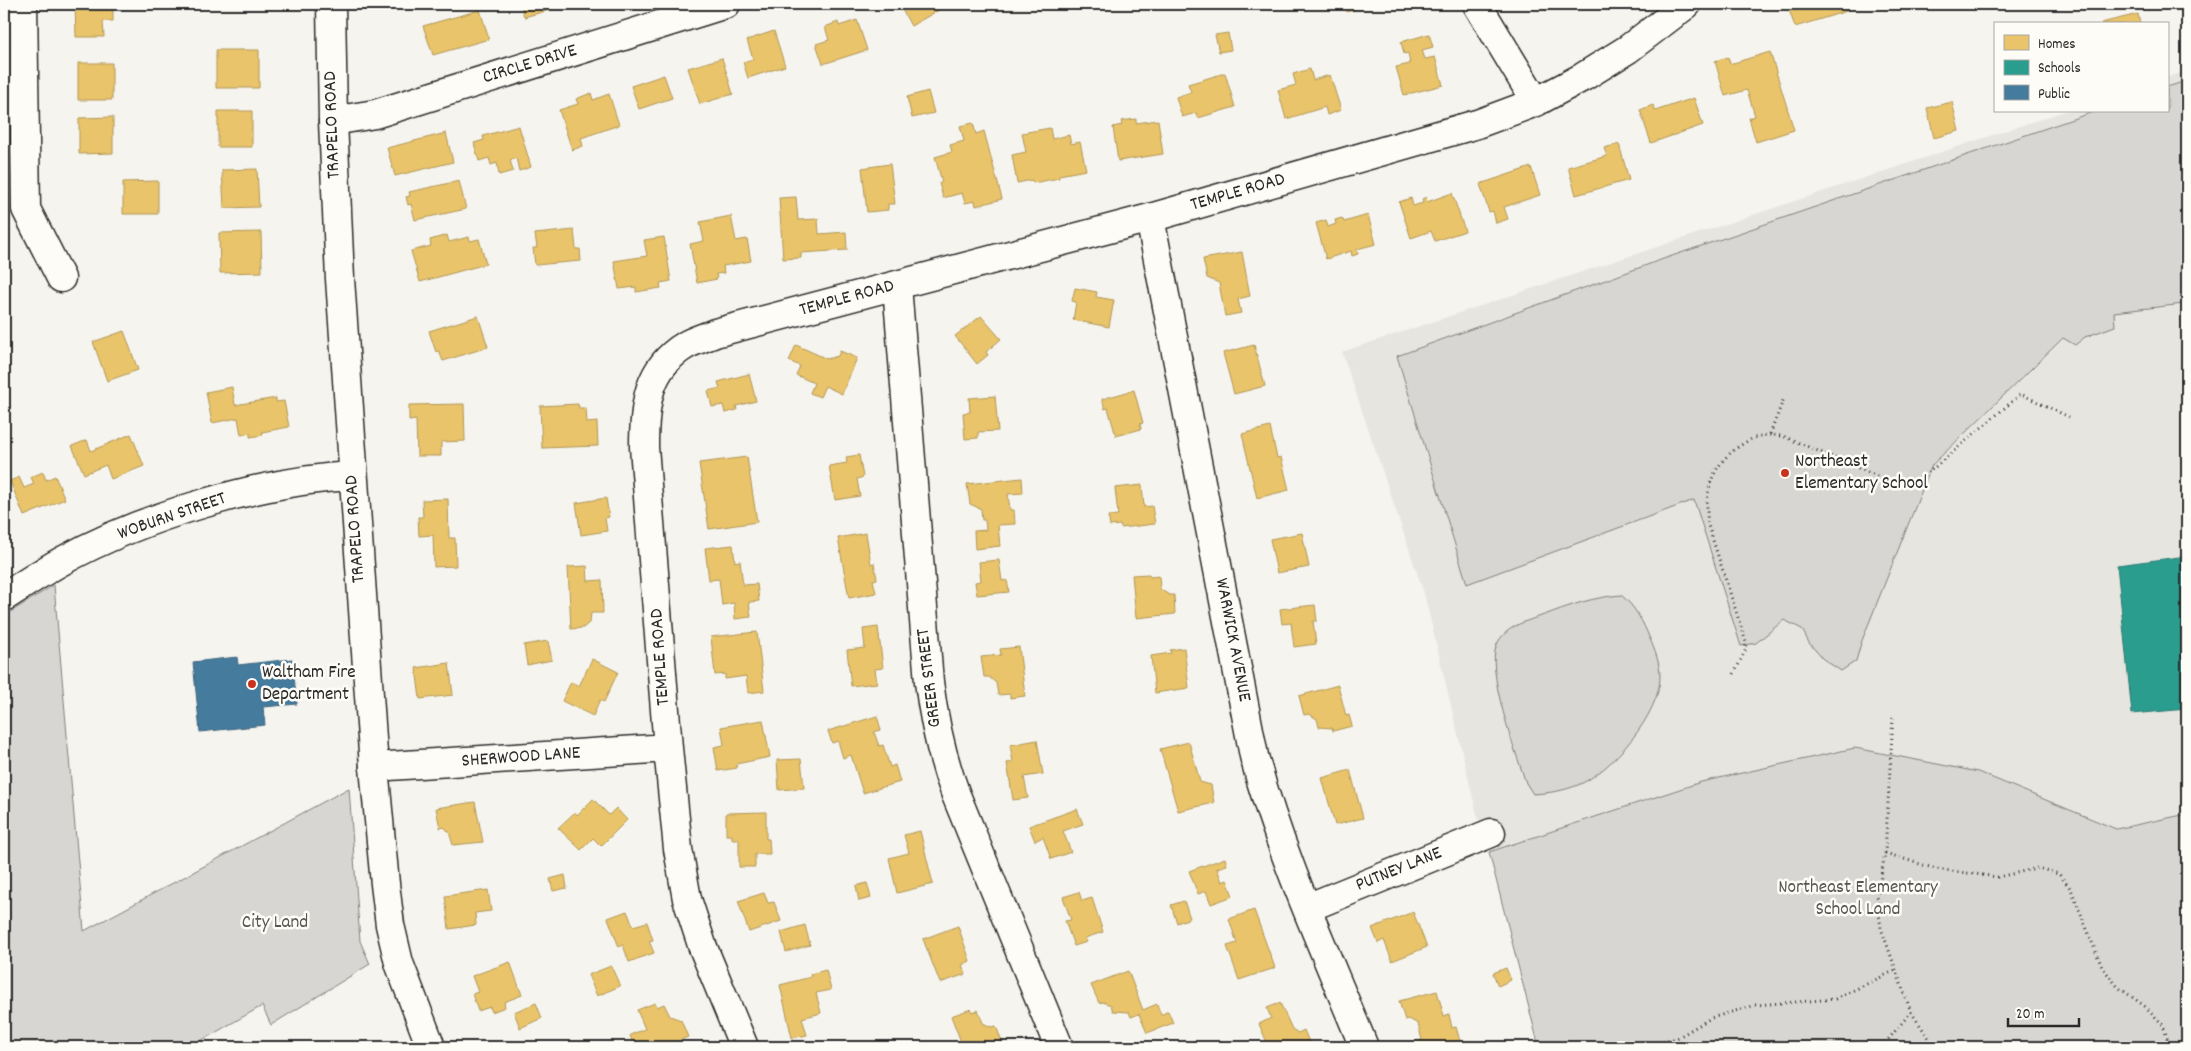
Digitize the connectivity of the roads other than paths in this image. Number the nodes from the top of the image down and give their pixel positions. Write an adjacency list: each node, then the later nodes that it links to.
1 (24, 4): 9 (street)
2 (331, 4): 7 (street, TRAPELO ROAD)
3 (726, 4): 7 (street, CIRCLE DRIVE)
4 (1477, 4): 6 (street)
5 (1687, 4): 6 (street, TEMPLE ROAD)
6 (1536, 102): 8 (street, TEMPLE ROAD)
7 (333, 120): 11 (street, TRAPELO ROAD)
8 (1150, 218): 10 (street, TEMPLE ROAD); 16 (street, WARWICK AVENUE)
9 (61, 278)
10 (897, 286): 13 (street, TEMPLE ROAD); 19 (street, GREER STREET)
11 (352, 476): 12 (street, WOBURN STREET); 14 (street, TRAPELO ROAD)
12 (4, 597)
13 (668, 748): 14 (street, SHERWOOD LANE); 18 (street, TEMPLE ROAD)
14 (374, 768): 17 (street, TRAPELO ROAD)
15 (1491, 833): 16 (street, PUTNEY LANE)
16 (1307, 908): 20 (street, WARWICK AVENUE)
17 (431, 1047)
18 (744, 1047)
19 (1059, 1047)
20 (1364, 1047)

